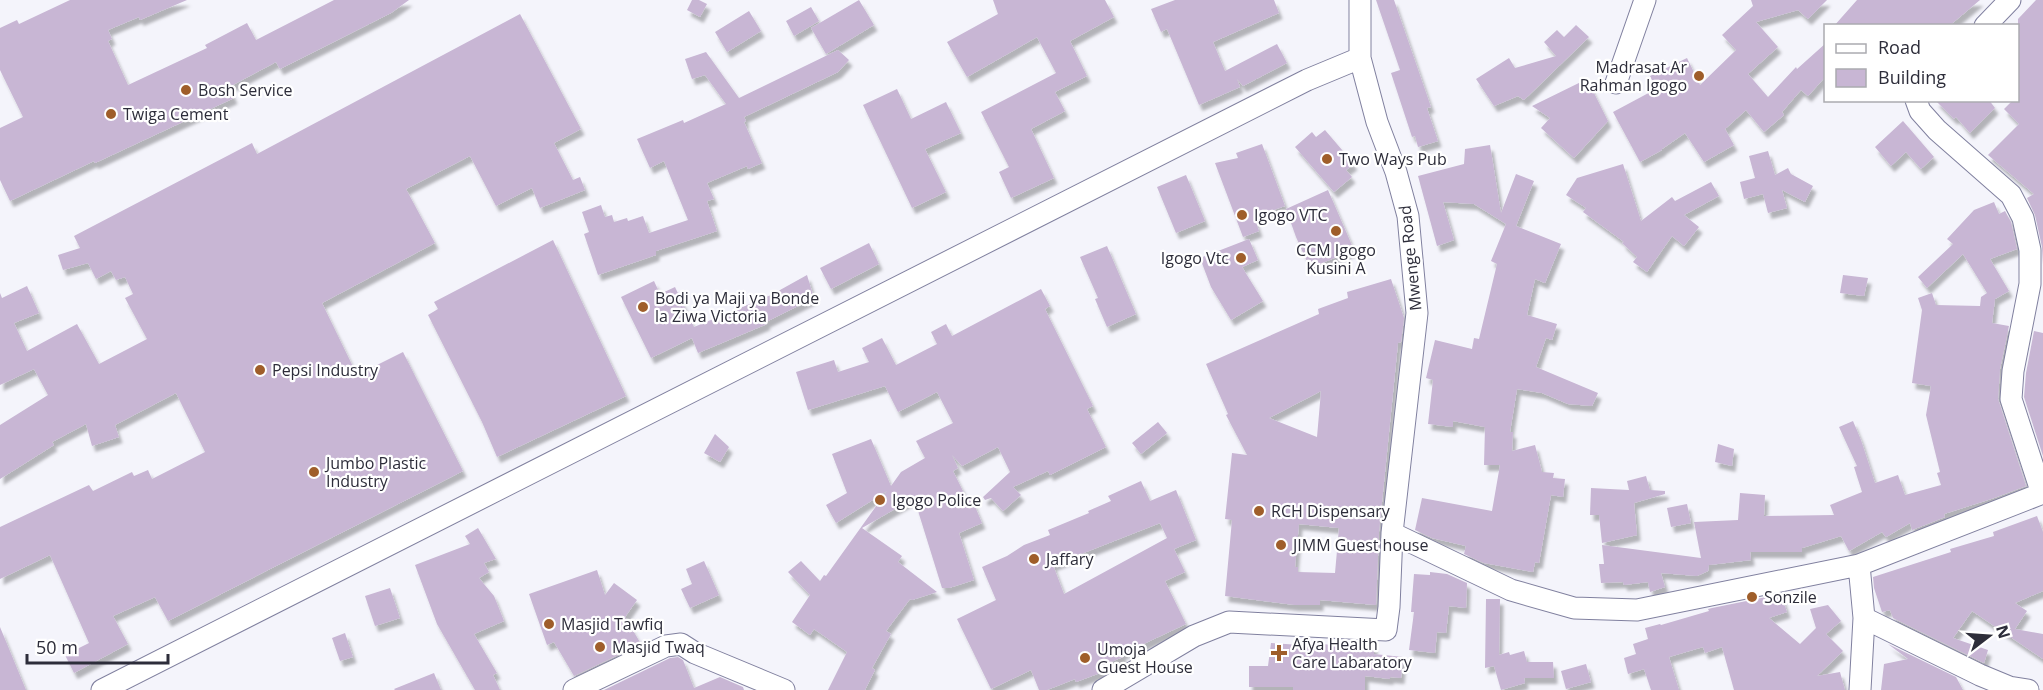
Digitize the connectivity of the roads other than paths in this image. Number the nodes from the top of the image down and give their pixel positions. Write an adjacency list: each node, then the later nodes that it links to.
1 (1360, 0): 5 (street, Mwenge Road)
2 (1645, 0): 6 (street)
3 (2010, 0): 4 (street)
4 (1987, 24)
5 (1360, 58): 9 (street, Mwenge Road); 12 (street)
6 (1616, 83)
7 (1917, 102): 8 (street)
8 (2043, 493): 10 (street)
9 (1392, 533): 10 (street); 15 (street, Mwenge Road)
10 (1859, 565): 11 (street)
11 (1864, 618): 16 (street); 17 (street)
12 (102, 690)
13 (573, 690): 14 (street)
14 (784, 690)
15 (1103, 690)
16 (1860, 690)
17 (2028, 690)

